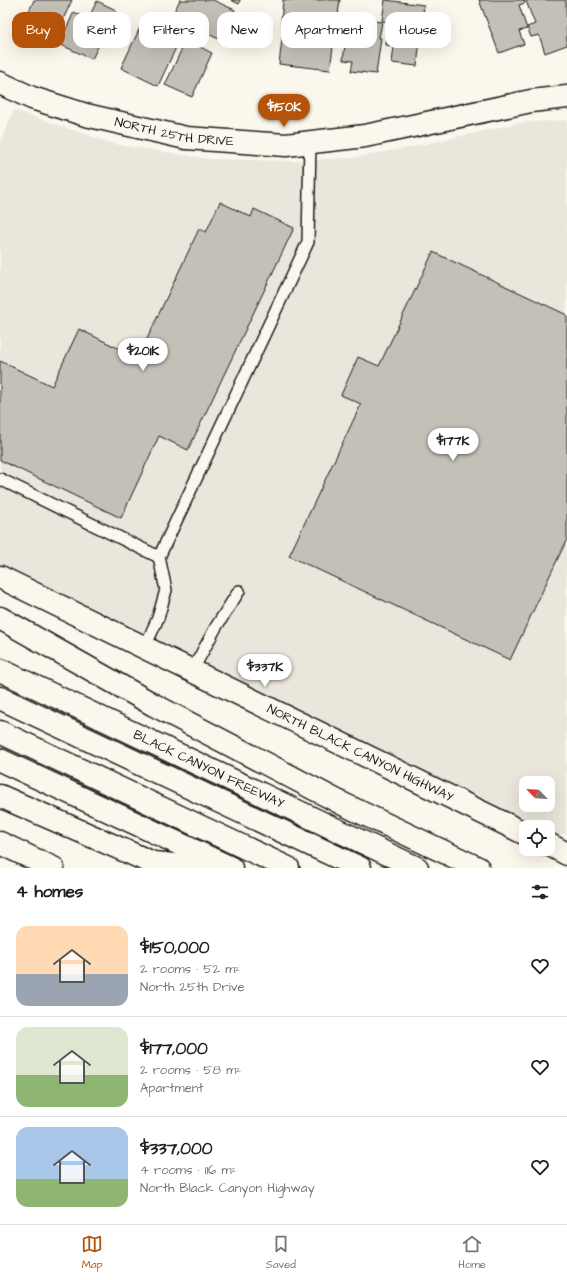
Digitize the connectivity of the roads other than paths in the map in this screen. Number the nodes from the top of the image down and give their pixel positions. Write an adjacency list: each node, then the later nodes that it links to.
1 (0, 83): 3 (main road, NORTH 25TH DRIVE)
2 (567, 97): 3 (main road, NORTH 25TH DRIVE)
3 (310, 142): 5 (lane)
4 (0, 479): 5 (lane)
5 (160, 557): 9 (lane)
6 (0, 577): 9 (main road, NORTH BLACK CANYON HIGHWAY)
7 (239, 591): 11 (lane)
8 (0, 618): 26 (main road)
9 (144, 647): 11 (main road, NORTH BLACK CANYON HIGHWAY)
10 (0, 670): 25 (main road, BLACK CANYON FREEWAY)
11 (192, 671): 16 (main road, NORTH BLACK CANYON HIGHWAY)
12 (0, 698): 24 (main road)
13 (0, 732): 23 (main road)
14 (0, 760): 22 (main road)
15 (0, 796): 21 (main road)
16 (519, 831)
17 (0, 843): 20 (main road)
18 (555, 848): 19 (main road)
19 (567, 854)
20 (53, 868)
21 (205, 868)
22 (231, 868)
23 (288, 868)
24 (360, 868)
25 (418, 868)
26 (478, 868)

